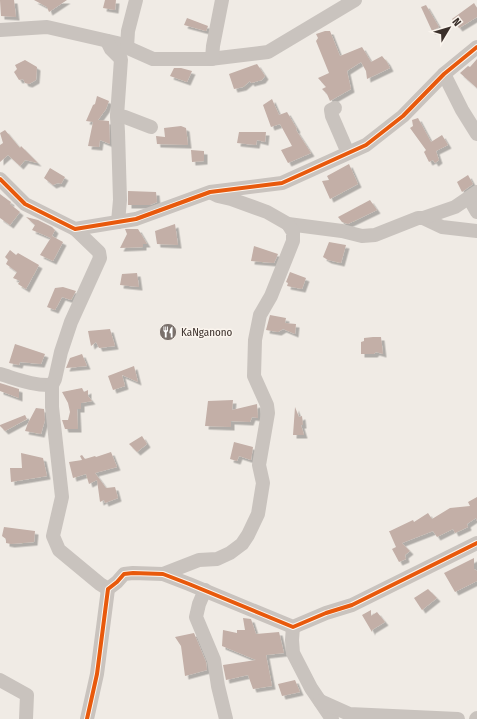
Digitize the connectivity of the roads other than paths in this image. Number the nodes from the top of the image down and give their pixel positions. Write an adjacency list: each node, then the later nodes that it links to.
1 (136, 0): 7 (street)
2 (222, 0): 8 (street)
3 (355, 0): 8 (street)
4 (0, 30): 5 (street)
5 (106, 41): 7 (street); 11 (street)
6 (477, 46): 9 (street)
7 (127, 47): 8 (street)
8 (212, 59)
9 (444, 74): 13 (street); 14 (street)
10 (335, 108): 14 (street)
11 (117, 116): 12 (street); 20 (street)
12 (151, 127)
13 (477, 134)
14 (348, 153): 16 (street)
15 (0, 179): 22 (street)
16 (210, 192): 20 (street); 21 (street)
17 (473, 195): 18 (street); 19 (street)
18 (477, 212)
19 (423, 218): 21 (street); 23 (street)
20 (118, 222): 22 (street)
21 (288, 224): 27 (street)
22 (76, 228): 25 (street)
23 (477, 231)
24 (0, 374): 25 (street)
25 (52, 385): 28 (street)
26 (477, 543): 30 (street)
27 (163, 574): 28 (street); 29 (street)
28 (108, 589): 34 (street)
29 (205, 590): 30 (street); 35 (street)
30 (293, 627): 32 (street)
31 (0, 680): 33 (street)
32 (320, 701): 36 (street); 37 (street)
33 (26, 719)
34 (87, 719)
35 (226, 719)
36 (332, 719)
37 (458, 719)

